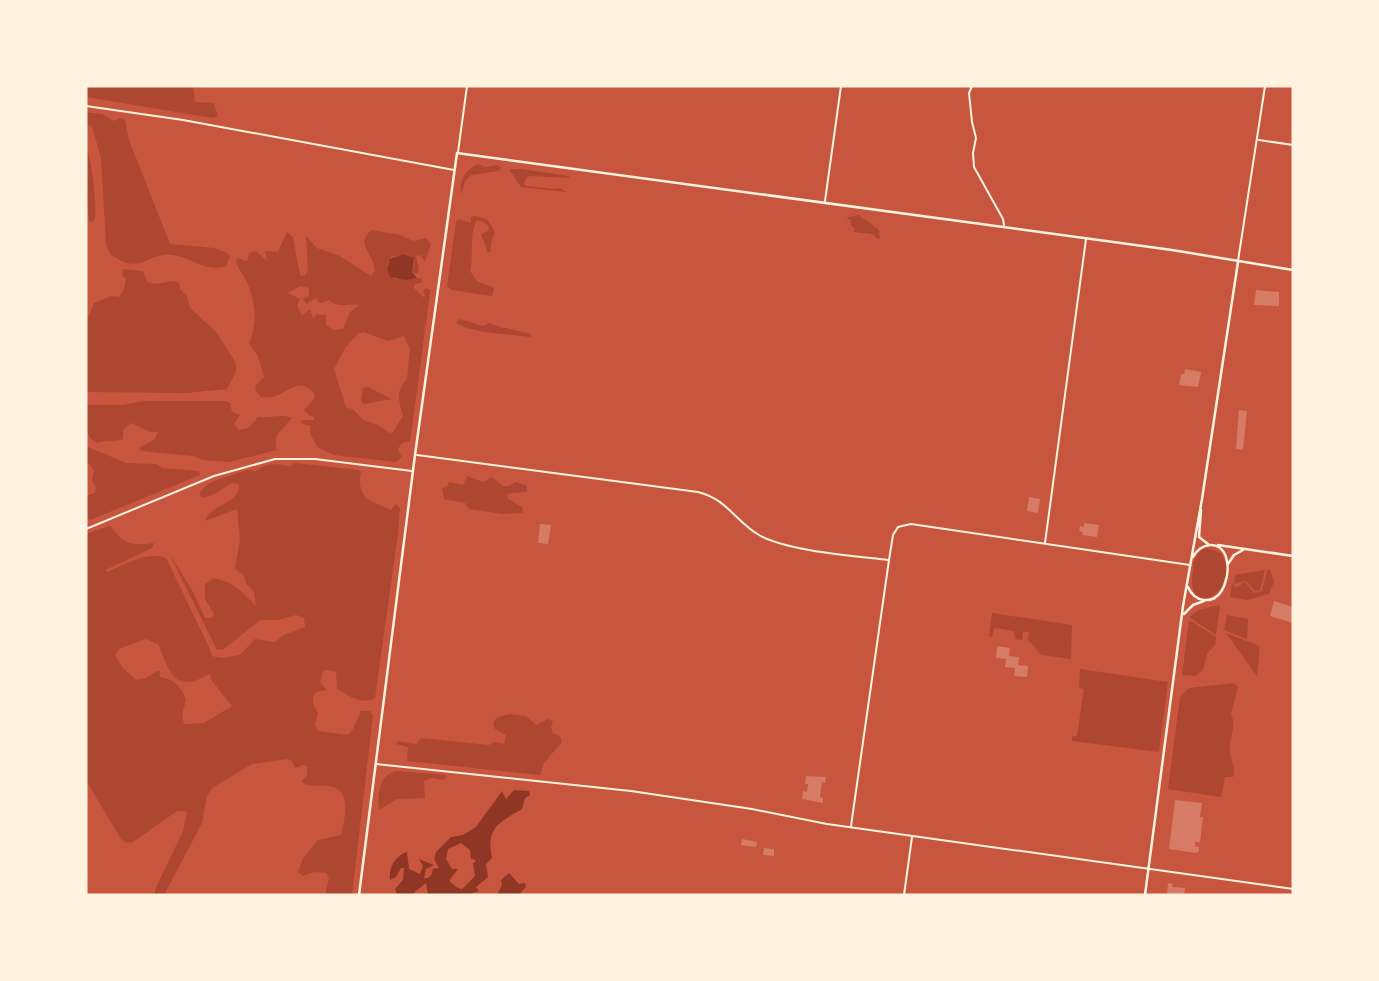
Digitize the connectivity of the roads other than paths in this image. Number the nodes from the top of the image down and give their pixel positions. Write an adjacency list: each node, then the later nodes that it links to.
1 (467, 86): 8 (street)
2 (841, 86): 10 (street)
3 (971, 86): 11 (street)
4 (1265, 86): 6 (street)
5 (86, 106): 9 (street)
6 (1258, 140): 7 (street); 13 (street)
7 (1293, 145)
8 (457, 153): 9 (street); 10 (street)
9 (455, 170): 15 (street)
10 (825, 202): 11 (street)
11 (1004, 228): 12 (street)
12 (1086, 239): 13 (street); 19 (street)
13 (1238, 262): 14 (street); 17 (street)
14 (1293, 270)
15 (415, 455): 16 (street); 23 (street)
16 (413, 471): 18 (street); 29 (street)
17 (1201, 503): 20 (street); 24 (street)
18 (86, 529)
19 (1045, 544): 23 (street); 24 (street)
20 (1212, 545): 21 (street); 24 (street); 25 (street)
21 (1250, 550): 22 (street); 25 (street)
22 (1293, 555)
23 (889, 560): 30 (street)
24 (1191, 563): 26 (street)
25 (1227, 567): 27 (street)
26 (1188, 580): 27 (street); 28 (street)
27 (1209, 600): 28 (street)
28 (1182, 617): 32 (street)
29 (375, 764): 30 (street); 34 (street)
30 (851, 827): 31 (street)
31 (913, 836): 32 (street); 35 (street)
32 (1149, 869): 33 (street); 36 (street)
33 (1293, 889)
34 (359, 895)
35 (904, 895)
36 (1145, 895)

